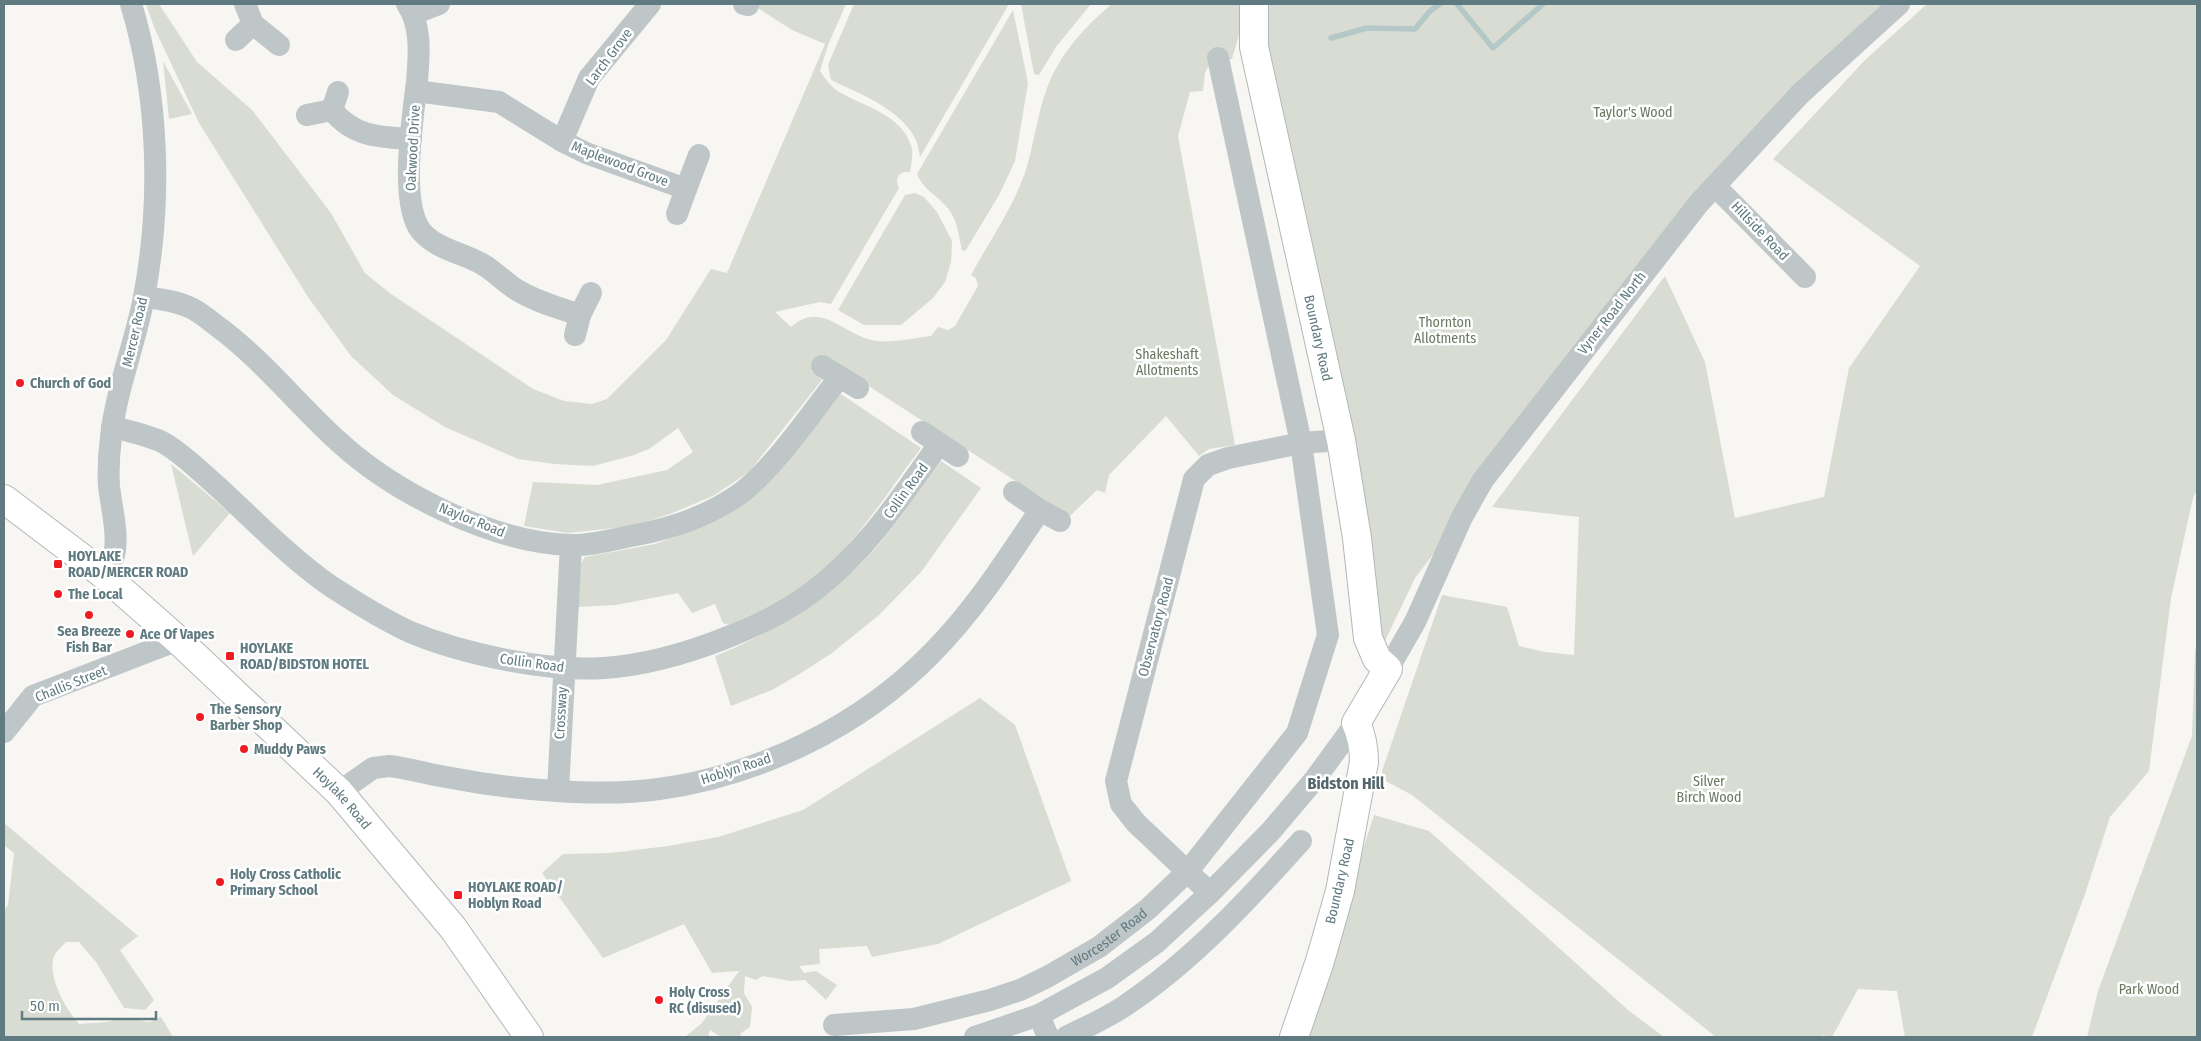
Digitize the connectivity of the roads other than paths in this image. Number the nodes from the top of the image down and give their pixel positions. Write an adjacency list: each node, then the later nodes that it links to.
1 (131, 4): 21 (street, Mercer Road)
2 (439, 4): 6 (street)
3 (650, 4): 14 (street, Larch Grove)
4 (1254, 4): 24 (main road, Boundary Road)
5 (1899, 4): 16 (street, Vyner Road North)
6 (410, 9): 11 (street, Oakwood Drive)
7 (249, 14): 8 (street); 9 (street)
8 (236, 40)
9 (279, 45)
10 (1218, 58): 25 (street)
11 (416, 91): 13 (street, Oakwood Drive); 14 (street, Maplewood Grove)
12 (307, 115): 13 (street)
13 (411, 139): 20 (street, Oakwood Drive)
14 (562, 141): 17 (street, Maplewood Grove)
15 (699, 155): 17 (street, Maplewood Grove)
16 (1715, 186): 19 (street, Hillside Road); 35 (street, Vyner Road North)
17 (686, 189): 18 (street, Maplewood Grove)
18 (677, 214)
19 (1805, 277)
20 (591, 293)
21 (144, 297): 23 (street, Mercer Road); 31 (street, Naylor Road)
22 (840, 377): 31 (street, Naylor Road)
23 (112, 427): 32 (street, Mercer Road); 34 (street, Collin Road)
24 (1341, 440): 25 (street, Observatory Road); 35 (main road, Boundary Road)
25 (1301, 443): 41 (street, Worcester Road); 41 (street, Observatory Road)
26 (958, 456): 34 (street, Collin Road)
27 (1014, 492): 29 (street)
28 (4, 499): 32 (main road, Hoylake Road)
29 (1040, 510): 30 (street); 38 (street, Hoblyn Road)
30 (1060, 521)
31 (571, 545): 34 (street, Crossway)
32 (103, 574): 33 (main road, Hoylake Road)
33 (178, 640): 37 (street, Challis Street); 39 (main road, Hoylake Road)
34 (564, 668): 38 (street, Crossway)
35 (1388, 669): 36 (main road)
36 (1356, 722): 42 (street); 49 (main road, Boundary Road)
37 (4, 732)
38 (558, 791): 39 (street, Hoblyn Road)
39 (339, 792): 45 (main road, Hoylake Road)
40 (1301, 841): 48 (street)
41 (1188, 871): 42 (street, Observatory Road); 44 (street, Worcester Road)
42 (1210, 893): 43 (street)
43 (1039, 1015): 46 (street); 47 (street)
44 (834, 1025)
45 (529, 1037)
46 (975, 1037)
47 (1048, 1037)
48 (1066, 1037)
49 (1294, 1037)

